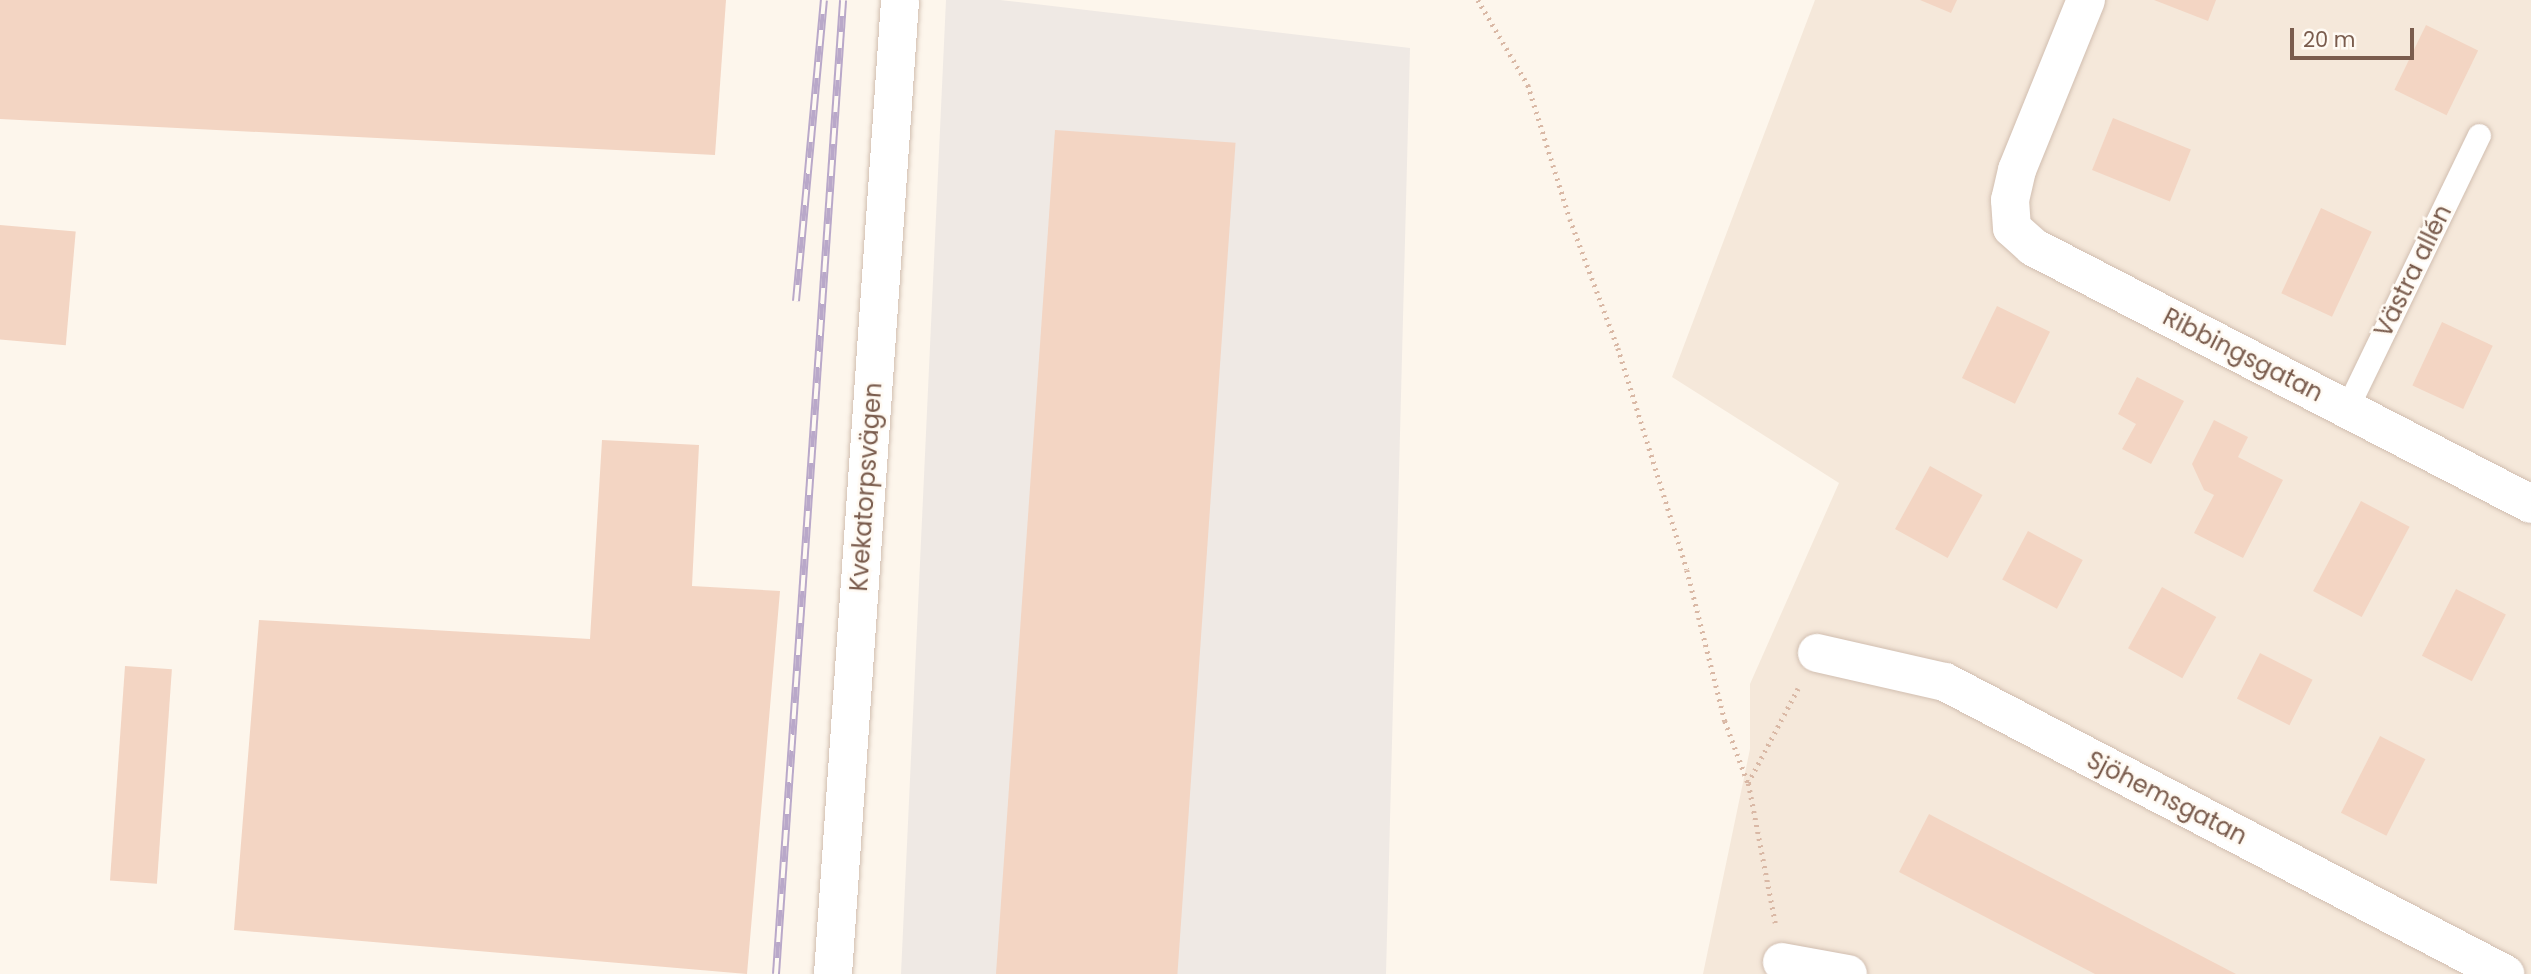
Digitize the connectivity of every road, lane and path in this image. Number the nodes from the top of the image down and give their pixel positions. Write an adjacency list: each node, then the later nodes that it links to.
1 (900, 0): 10 (street, Kvekatorpsvägen)
2 (1478, 0): 8 (path)
3 (2086, 0): 5 (street, Ribbingsgatan)
4 (2479, 135): 5 (lane, Västra allén)
5 (2347, 408): 6 (street, Ribbingsgatan)
6 (2531, 504)
7 (1817, 653): 8 (path); 12 (street, Sjöhemsgatan)
8 (1748, 783): 9 (path)
9 (1783, 962): 11 (street)
10 (833, 974)
11 (1848, 974)
12 (2505, 974)

